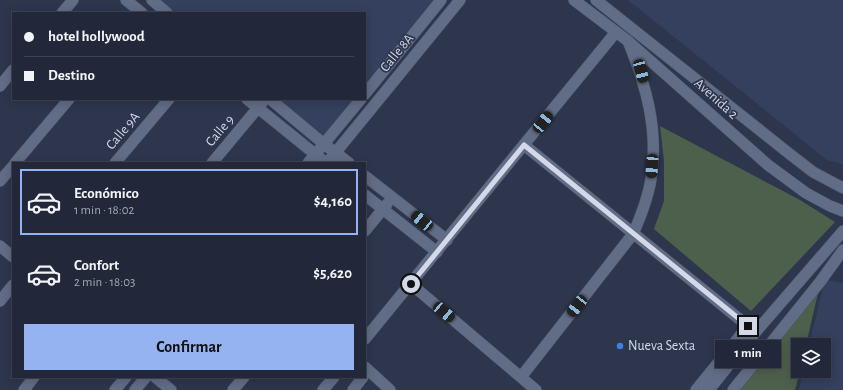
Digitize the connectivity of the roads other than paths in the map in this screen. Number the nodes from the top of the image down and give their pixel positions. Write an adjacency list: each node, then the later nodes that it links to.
1 (73, 0): 8 (street)
2 (126, 0): 9 (street)
3 (152, 0): 10 (street)
4 (442, 0): 15 (street, Calle 8A)
5 (460, 0): 25 (street, Calle 8A)
6 (574, 0): 11 (street, Avenida 2)
7 (596, 0): 36 (street, Avenida 2)
8 (63, 12)
9 (141, 12)
10 (166, 12)
11 (616, 32): 12 (street, Avenida 2); 24 (street)
12 (628, 41): 40 (street, Avenida 2); 43 (street)
13 (12, 71): 14 (street)
14 (0, 86)
15 (366, 93)
16 (68, 100): 27 (street)
17 (168, 100): 28 (street, Calle 9A)
18 (248, 100): 22 (street)
19 (264, 100): 22 (street, Calle 9)
20 (271, 100): 23 (street)
21 (360, 100): 23 (street)
22 (258, 108): 26 (street); 29 (street, Calle 9)
23 (324, 144): 25 (street); 26 (street)
24 (524, 145): 43 (street); 44 (street)
25 (336, 152): 31 (street, Calle 8A); 32 (street)
26 (311, 159): 30 (street)
27 (16, 162)
28 (116, 162)
29 (213, 162)
30 (322, 162)
31 (327, 162)
32 (348, 162)
33 (12, 167): 35 (street)
34 (366, 177): 38 (street)
35 (0, 181)
36 (843, 188)
37 (366, 195): 39 (street)
38 (393, 198): 39 (street); 44 (street)
39 (383, 209): 41 (street); 47 (street)
40 (843, 211)
41 (366, 231)
42 (843, 231): 72 (street)
43 (633, 234): 61 (street); 71 (street)
44 (447, 240): 47 (street)
45 (0, 246): 48 (street)
46 (843, 250): 73 (street)
47 (437, 252): 49 (street)
48 (12, 256)
49 (411, 284): 52 (street); 61 (street)
50 (12, 286): 51 (street)
51 (0, 301)
52 (366, 338)
53 (366, 373): 69 (street)
54 (33, 378): 62 (street)
55 (125, 378): 63 (street)
56 (145, 378): 64 (street)
57 (156, 378): 65 (street)
58 (243, 378): 66 (street)
59 (333, 378): 67 (street)
60 (361, 378): 68 (street)
61 (521, 378): 70 (street)
62 (24, 390)
63 (115, 390)
64 (135, 390)
65 (171, 390)
66 (233, 390)
67 (323, 390)
68 (353, 390)
69 (390, 390)
70 (536, 390)
71 (696, 390)
72 (709, 390)
73 (733, 390)

